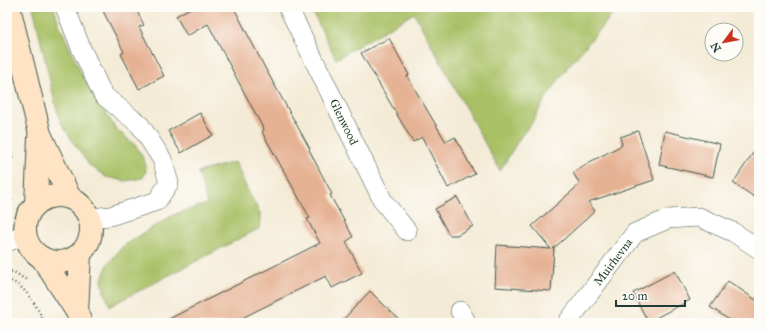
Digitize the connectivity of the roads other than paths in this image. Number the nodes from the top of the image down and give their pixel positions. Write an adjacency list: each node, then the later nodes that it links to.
1 (9, 7): 4 (street)
2 (65, 7): 7 (street)
3 (288, 7): 8 (street, Glenwood)
4 (40, 134): 5 (street); 6 (street)
5 (70, 198): 6 (street); 7 (street)
6 (36, 204): 9 (street)
7 (90, 218): 11 (street)
8 (407, 231)
9 (16, 238): 12 (street)
10 (759, 249): 14 (street, Muirhevna)
11 (80, 254): 12 (street); 13 (street)
12 (42, 258): 13 (street)
13 (79, 318)
14 (567, 323)

